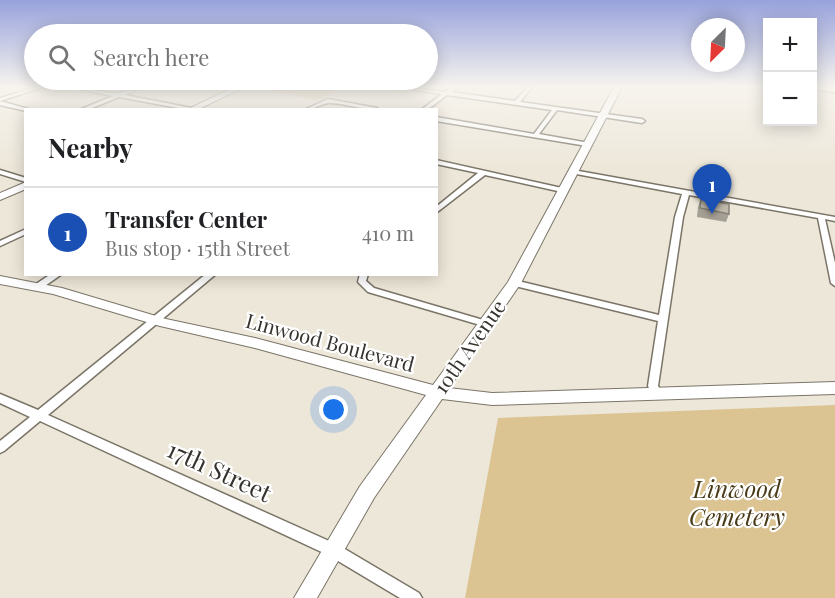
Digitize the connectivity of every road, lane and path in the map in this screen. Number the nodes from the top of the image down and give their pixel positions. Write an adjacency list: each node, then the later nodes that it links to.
1 (550, 115): 6 (street)
2 (596, 115): 3 (street)
3 (603, 116): 5 (street); 7 (main road, 10th Avenue)
4 (438, 119): 6 (street)
5 (642, 121)
6 (535, 135): 7 (street)
7 (587, 144): 11 (main road, 10th Avenue)
8 (438, 162): 10 (street)
9 (0, 172): 12 (street)
10 (484, 172): 14 (street); 17 (street)
11 (573, 172): 14 (main road, 10th Avenue); 15 (street)
12 (24, 179)
13 (24, 186): 16 (main road)
14 (562, 190): 27 (main road, 10th Avenue)
15 (686, 193): 18 (street); 31 (street)
16 (0, 197)
17 (438, 209)
18 (821, 217): 19 (street); 28 (street)
19 (835, 219)
20 (24, 232): 21 (street)
21 (0, 244)
22 (55, 276): 29 (street)
23 (210, 276): 32 (street)
24 (364, 276): 33 (street)
25 (0, 279): 26 (main road, Linwood Boulevard)
26 (16, 282): 29 (main road, Linwood Boulevard); 30 (main road)
27 (514, 283): 31 (street); 33 (main road, 10th Avenue)
28 (835, 283)
29 (39, 286): 32 (main road, Linwood Boulevard)
30 (0, 291)
31 (663, 319): 36 (street)
32 (155, 320): 35 (main road, Linwood Boulevard); 38 (street)
33 (487, 324): 35 (main road, 10th Avenue)
34 (835, 388): 36 (main road, Linwood Boulevard)
35 (438, 393): 36 (main road, Linwood Boulevard); 40 (main road, 10th Avenue)
36 (657, 393)
37 (0, 398): 38 (street, 17th Street)
38 (41, 415): 39 (street); 40 (street, 17th Street)
39 (0, 448)
40 (333, 550): 41 (main road, 10th Avenue); 42 (street, 17th Street)
41 (305, 598)
42 (414, 598)

